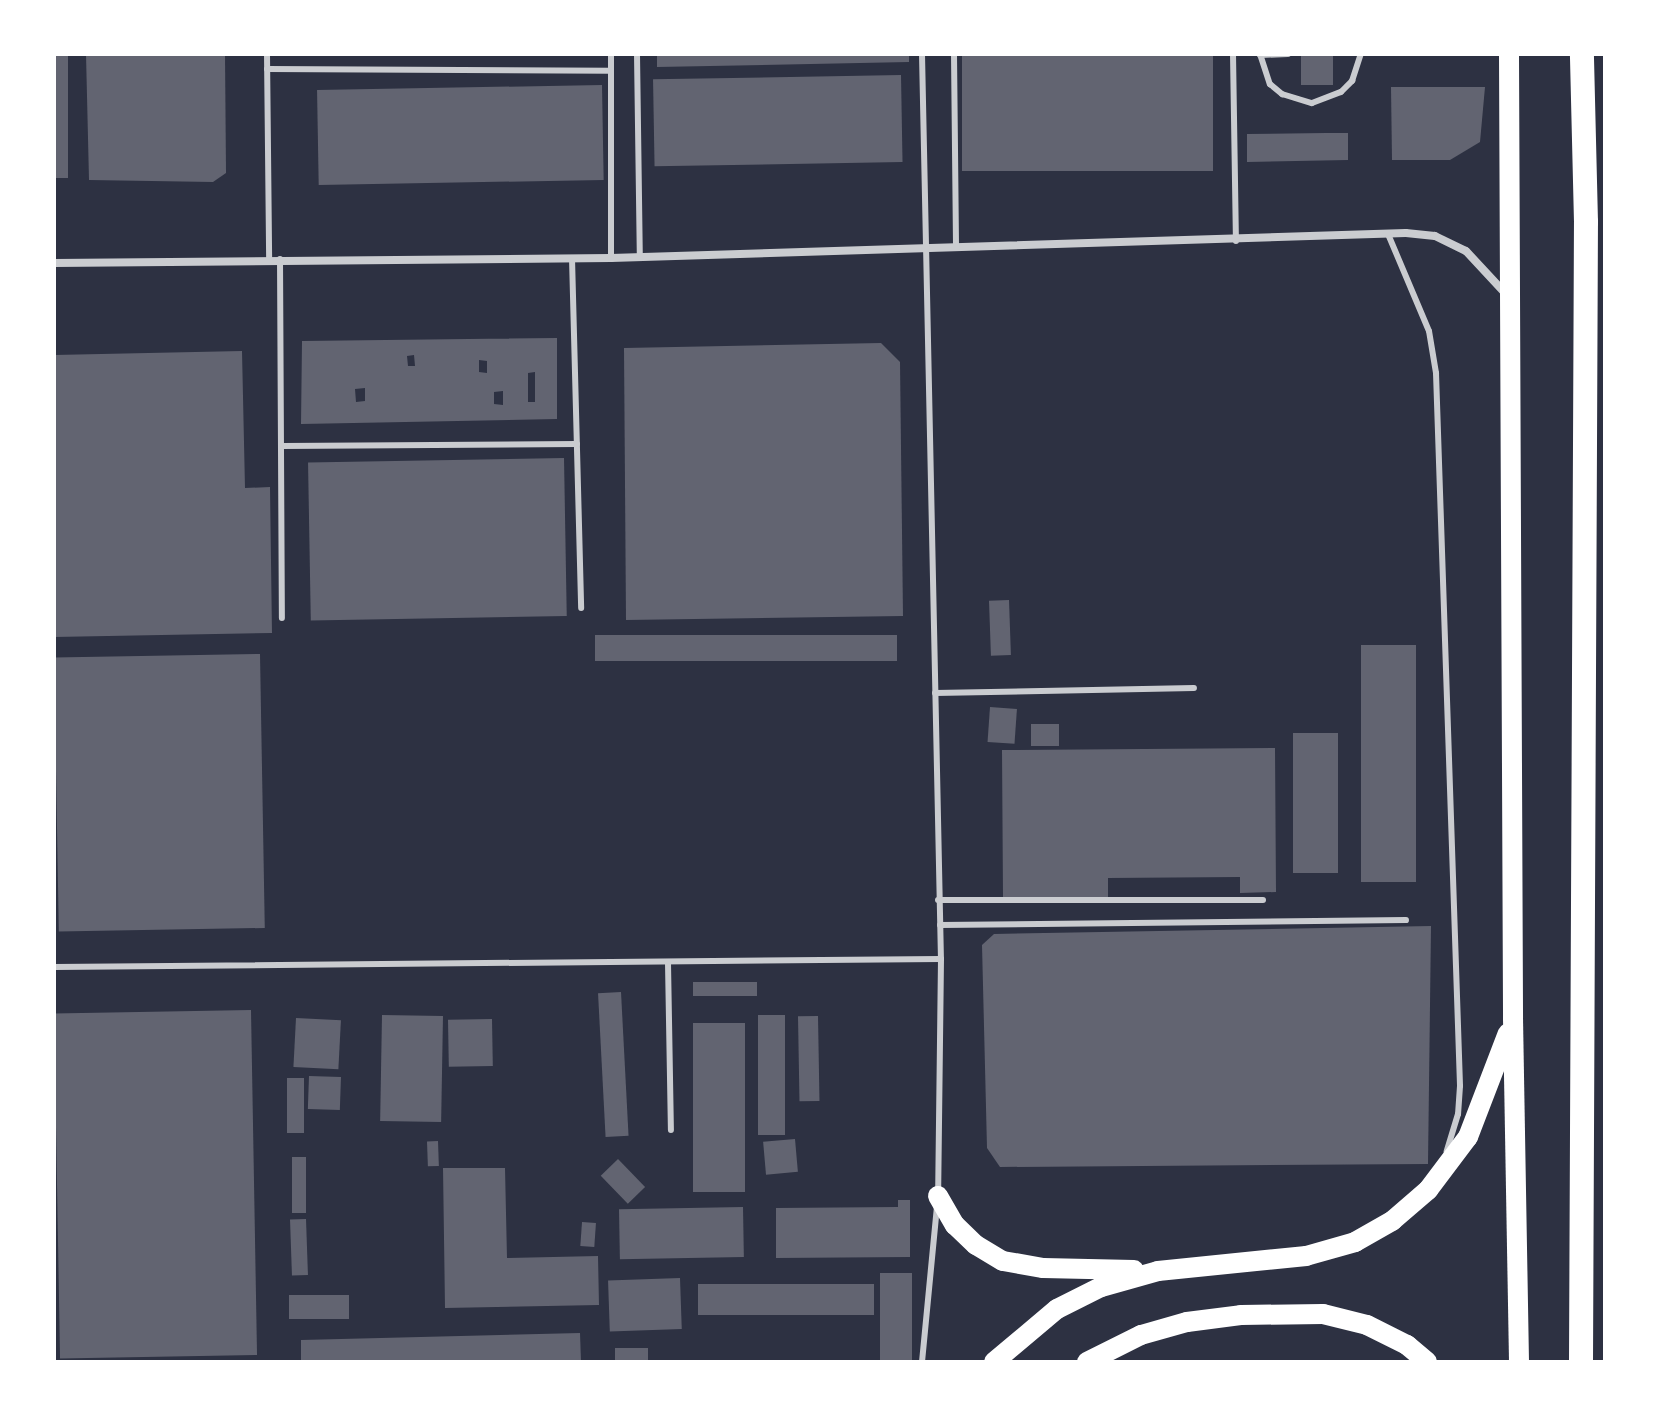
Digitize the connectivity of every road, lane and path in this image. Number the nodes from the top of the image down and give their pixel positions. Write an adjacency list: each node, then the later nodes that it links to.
1 (267, 54): 12 (lane)
2 (611, 54): 13 (lane)
3 (637, 54): 18 (lane)
4 (922, 54): 17 (lane)
5 (954, 54): 16 (lane)
6 (1233, 54): 15 (lane)
7 (1260, 54): 8 (lane); 9 (lane)
8 (1288, 54)
9 (1361, 54)
10 (1509, 54): 24 (main road)
11 (1582, 54): 48 (highway)
12 (267, 69): 13 (lane); 21 (lane)
13 (611, 71): 20 (lane)
14 (1388, 234): 15 (street); 24 (street); 40 (lane)
15 (1236, 241): 16 (street)
16 (956, 248): 17 (street)
17 (925, 249): 18 (street); 30 (lane)
18 (640, 257): 20 (street)
19 (572, 258): 20 (street); 22 (street); 25 (lane)
20 (611, 258)
21 (269, 259): 22 (street); 23 (street)
22 (280, 259): 26 (lane)
23 (54, 263)
24 (1511, 300): 38 (main road)
25 (577, 444): 26 (lane); 27 (lane)
26 (282, 446): 28 (lane)
27 (581, 608)
28 (282, 618)
29 (1194, 688): 30 (lane)
30 (935, 693): 31 (lane)
31 (938, 900): 32 (lane); 34 (lane)
32 (1263, 900)
33 (1406, 920): 34 (lane)
34 (940, 925): 35 (lane)
35 (941, 959): 36 (lane); 41 (lane)
36 (668, 963): 37 (lane); 39 (lane)
37 (54, 967)
38 (1513, 1018): 40 (main road); 47 (main road)
39 (671, 1130)
40 (1428, 1190): 42 (main road)
41 (938, 1196): 42 (main road); 43 (lane)
42 (1158, 1271): 44 (main road)
43 (922, 1362)
44 (994, 1362)
45 (1087, 1362): 46 (main road)
46 (1427, 1362)
47 (1519, 1362)
48 (1581, 1362)

